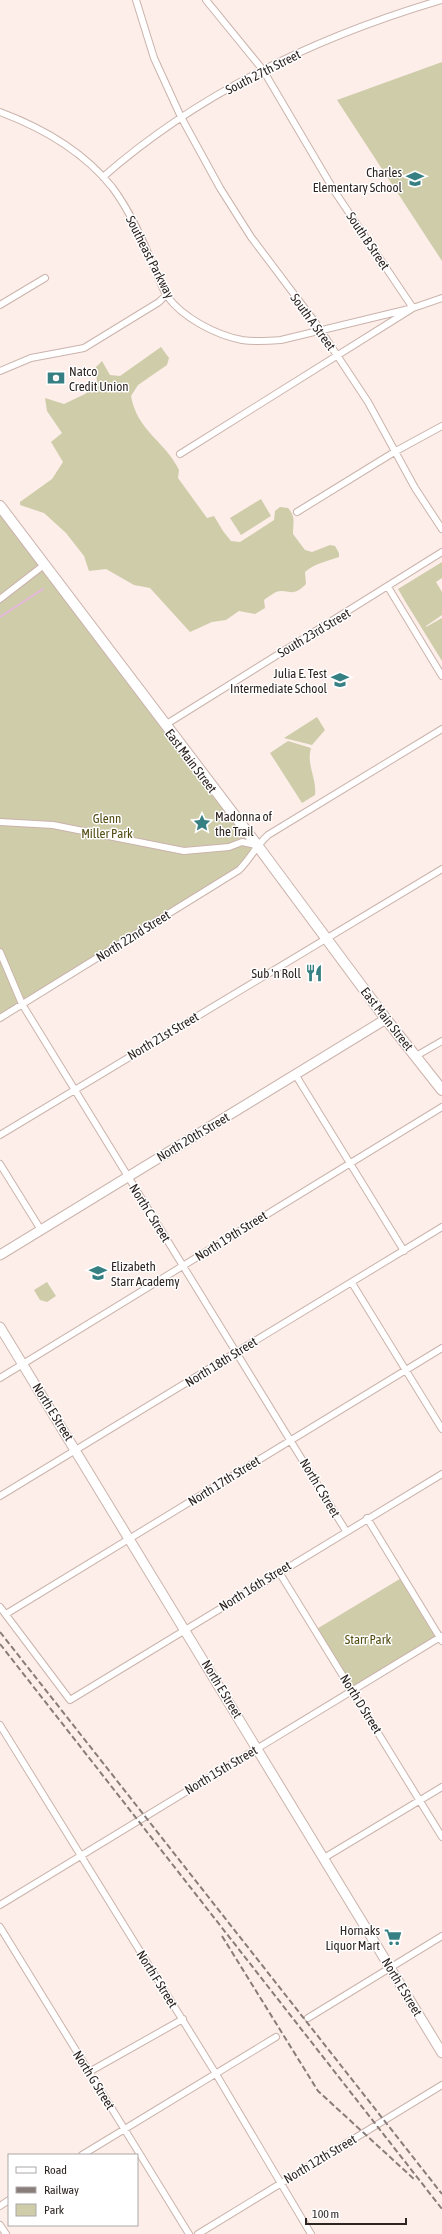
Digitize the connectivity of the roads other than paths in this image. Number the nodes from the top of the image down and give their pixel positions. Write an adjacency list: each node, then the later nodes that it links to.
1 (136, 0): 6 (street, South A Street)
2 (206, 0): 4 (street, South B Street)
3 (441, 0): 4 (street, South 27th Street)
4 (264, 70): 6 (street, South 27th Street); 12 (street, South B Street)
5 (0, 112): 7 (street, Southeast Parkway)
6 (181, 117): 7 (street, South 27th Street); 13 (street, South A Street)
7 (103, 177): 9 (street, Southeast Parkway)
8 (45, 278): 11 (street)
9 (166, 295): 13 (street, Southeast Parkway); 15 (street)
10 (442, 298): 12 (street, Southeast Parkway)
11 (0, 305)
12 (414, 308): 13 (street, Southeast Parkway); 14 (street)
13 (321, 332): 14 (street, South A Street)
14 (337, 356): 17 (street, South A Street); 18 (street)
15 (0, 371)
16 (442, 426): 17 (street)
17 (396, 451): 20 (street); 21 (street, South A Street)
18 (180, 454)
19 (0, 506): 23 (main road, East Main Street)
20 (297, 512)
21 (442, 529)
22 (442, 552): 24 (street, South 23rd Street)
23 (44, 564): 25 (street); 27 (main road, East Main Street)
24 (388, 588): 26 (street); 27 (street, South 23rd Street)
25 (0, 599)
26 (442, 676)
27 (165, 725): 30 (main road, East Main Street)
28 (442, 729): 30 (street, North 22nd Street)
29 (0, 822): 30 (street)
30 (257, 845): 32 (main road, East Main Street); 34 (street, North 22nd Street)
31 (442, 869): 32 (street, North 21st Street)
32 (326, 938): 36 (main road, East Main Street); 40 (street, North 21st Street)
33 (0, 952): 34 (street, North C Street)
34 (22, 1004): 35 (street, North 22nd Street); 40 (street, North C Street)
35 (0, 1018)
36 (386, 1019): 38 (main road, East Main Street); 39 (street, North 20th Street)
37 (442, 1041): 38 (street)
38 (416, 1056): 41 (main road, East Main Street)
39 (295, 1074): 44 (street); 46 (street, North 20th Street)
40 (74, 1090): 43 (street, North 21st Street); 46 (street, North C Street)
41 (442, 1090)
42 (442, 1106): 44 (street, North 19th Street)
43 (0, 1135)
44 (351, 1163): 49 (street); 51 (street, North 19th Street)
45 (0, 1164): 48 (street)
46 (128, 1176): 48 (street, North 20th Street); 51 (street, North C Street)
47 (442, 1227): 49 (street, North 18th Street)
48 (40, 1230): 50 (street, North 20th Street)
49 (404, 1251): 52 (street, North 18th Street)
50 (0, 1254)
51 (183, 1265): 55 (street, North C Street); 56 (street, North 19th Street)
52 (352, 1283): 55 (street, North 18th Street); 57 (street)
53 (0, 1327): 56 (street, North E Street)
54 (442, 1348): 57 (street, North 17th Street)
55 (236, 1352): 60 (street, North C Street); 61 (street, North 18th Street)
56 (23, 1364): 58 (street, North 19th Street); 61 (street, North E Street)
57 (406, 1370): 59 (street); 60 (street, North 17th Street)
58 (0, 1378)
59 (442, 1429)
60 (291, 1440): 65 (street, North C Street); 66 (street, North 17th Street)
61 (77, 1450): 63 (street, North 18th Street); 66 (street, North E Street)
62 (442, 1474): 64 (street, North 16th Street)
63 (0, 1496)
64 (367, 1518): 65 (street, North 16th Street); 71 (street)
65 (346, 1531): 67 (street, North 16th Street)
66 (130, 1538): 69 (street, North 17th Street); 70 (street, North E Street)
67 (279, 1572): 70 (street, North 16th Street); 72 (street, North D Street)
68 (0, 1607): 69 (street)
69 (6, 1614): 70 (street, North 16th Street)
70 (186, 1629): 74 (street, North E Street)
71 (441, 1638): 72 (street, North 15th Street)
72 (352, 1690): 74 (street, North 15th Street); 76 (street, North D Street)
73 (0, 1725): 78 (street, North F Street)
74 (257, 1748): 78 (street, North 15th Street); 79 (street, North E Street)
75 (442, 1787): 76 (street)
76 (420, 1801): 77 (street, North D Street); 79 (street)
77 (442, 1837)
78 (80, 1855): 80 (street, North 15th Street); 85 (street, North F Street)
79 (324, 1858): 83 (street, North E Street)
80 (0, 1905)
81 (0, 1927): 88 (street, North G Street)
82 (442, 1936): 83 (street)
83 (390, 1967): 84 (street); 87 (street, North E Street)
84 (308, 2018)
85 (183, 2019): 88 (street); 89 (street, North F Street)
86 (276, 2037): 89 (street)
87 (442, 2052)
88 (89, 2072): 91 (street, North G Street)
89 (216, 2074): 91 (street); 93 (street, North F Street)
90 (442, 2085): 93 (street, North 12th Street)
91 (124, 2129): 92 (street); 96 (street, North G Street)
92 (84, 2154)
93 (281, 2183): 97 (street, North 12th Street); 98 (street, North F Street)
94 (0, 2225): 95 (street)
95 (6, 2234)
96 (189, 2234)
97 (198, 2234)
98 (311, 2234)

